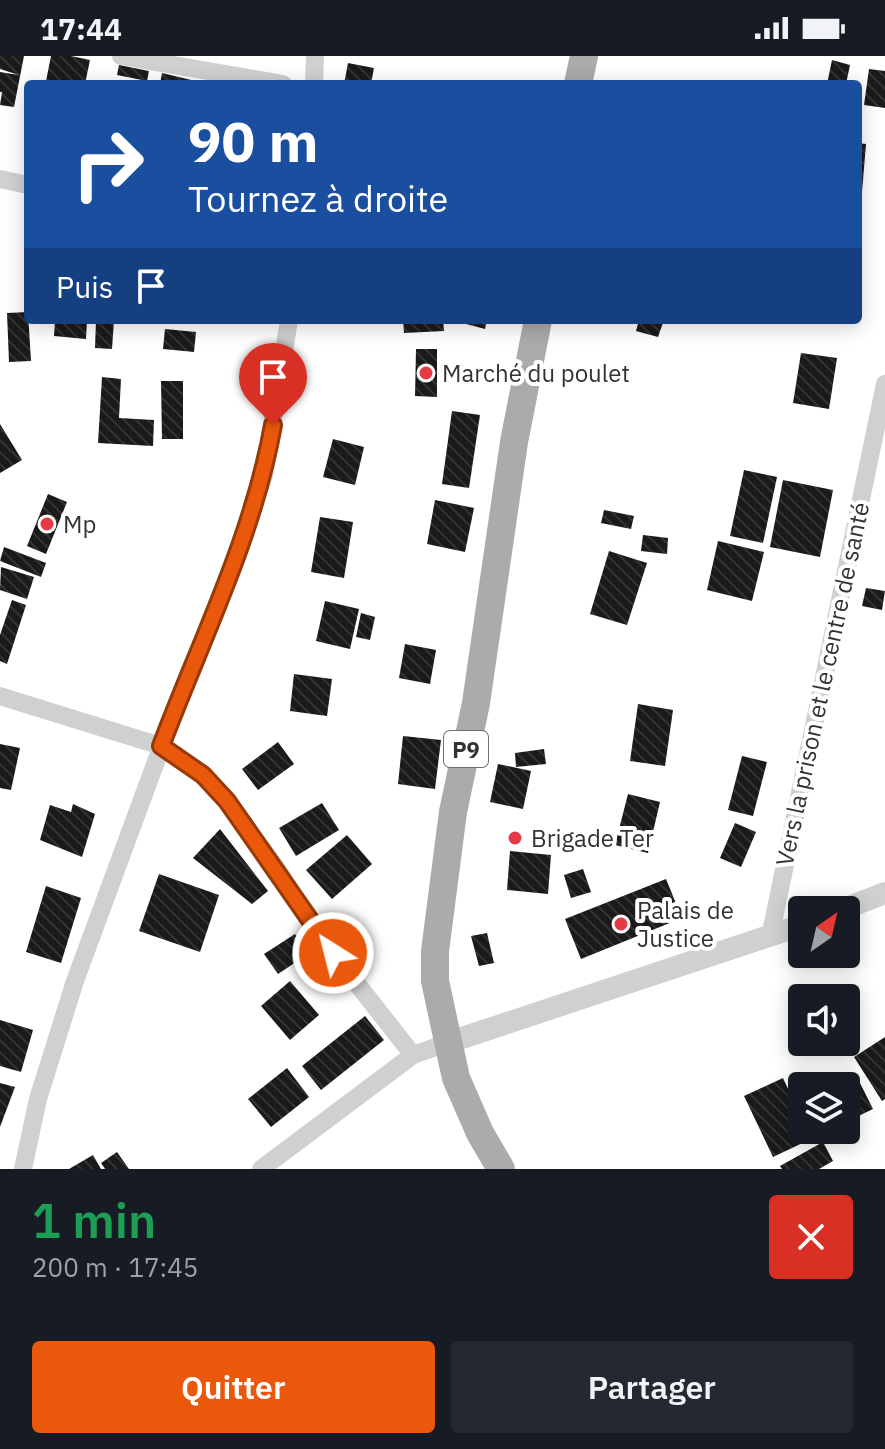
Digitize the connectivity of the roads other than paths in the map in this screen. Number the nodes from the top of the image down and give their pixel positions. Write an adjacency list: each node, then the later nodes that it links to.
1 (121, 56): 4 (street)
2 (315, 56): 5 (street)
3 (584, 56): 6 (main road)
4 (260, 80)
5 (314, 80)
6 (579, 80)
7 (0, 179): 8 (street)
8 (24, 184)
9 (288, 324): 13 (street)
10 (537, 324): 18 (main road, P9)
11 (885, 384): 17 (street, Vers la prison et le centre de santé)
12 (0, 696): 13 (street)
13 (161, 746): 19 (street); 20 (street)
14 (885, 893): 15 (street)
15 (860, 903)
16 (788, 930): 17 (street)
17 (770, 937): 18 (street)
18 (447, 1043): 19 (street); 22 (main road, P9)
19 (413, 1055): 21 (street)
20 (23, 1169)
21 (261, 1169)
22 (501, 1169)

